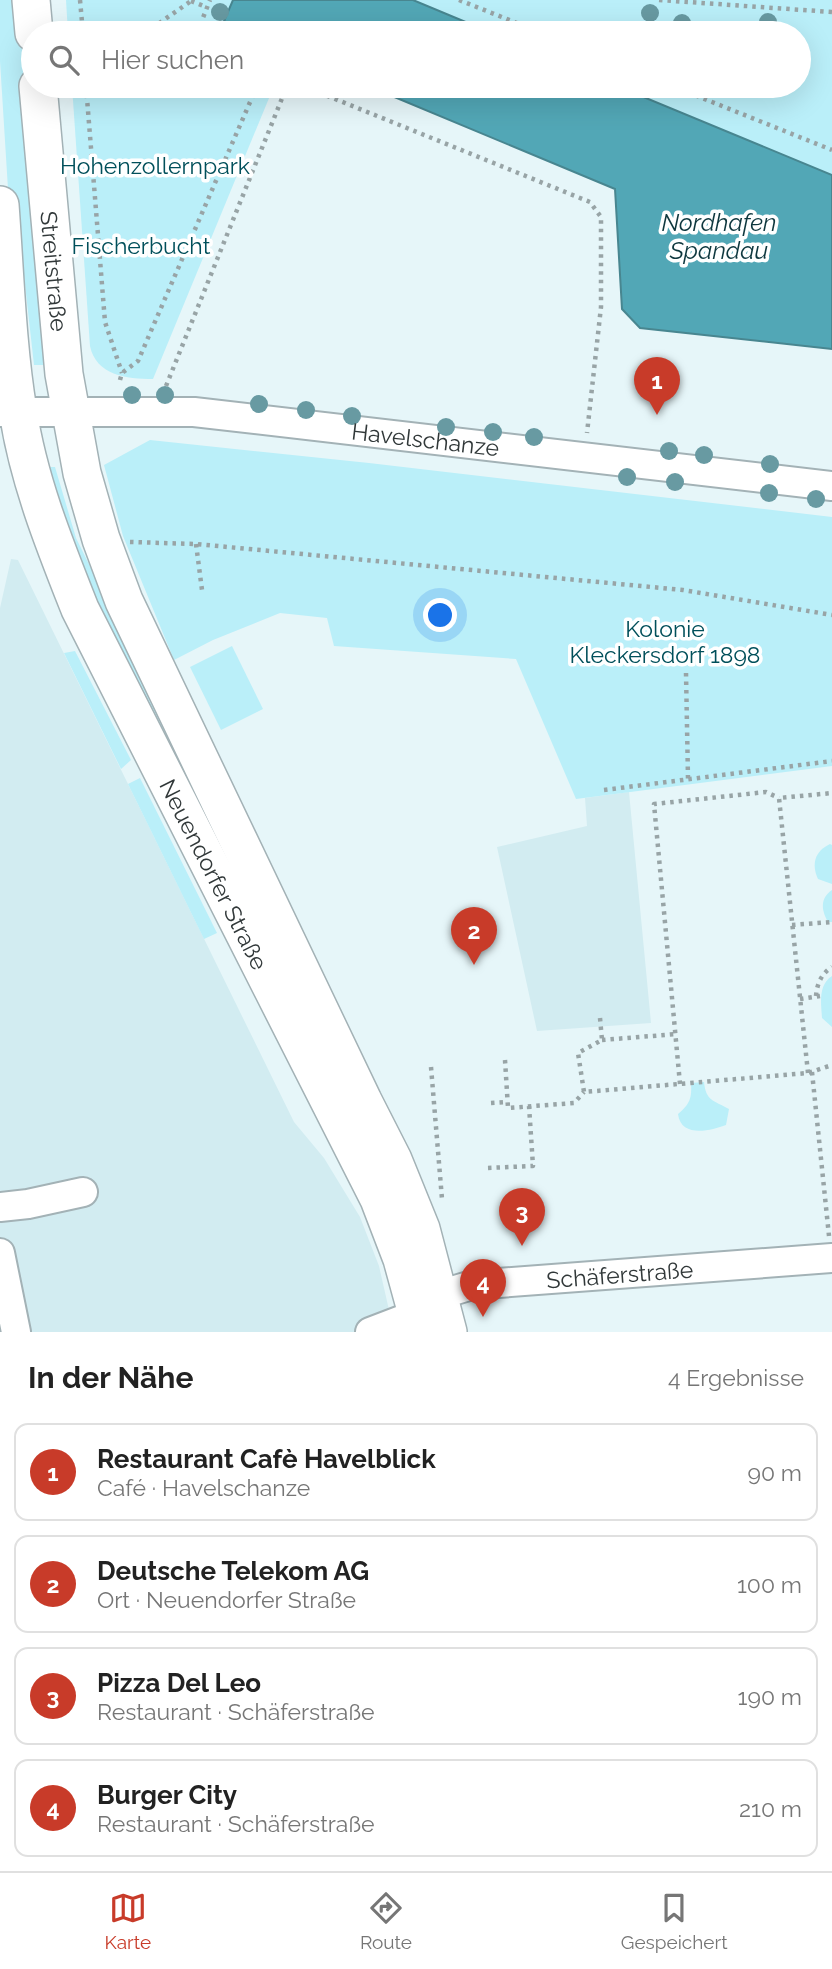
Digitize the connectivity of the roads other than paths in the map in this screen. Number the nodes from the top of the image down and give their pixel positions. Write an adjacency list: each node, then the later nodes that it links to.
1 (31, 0): 2 (main road)
2 (33, 21)
3 (39, 98): 6 (main road, Streitstraße)
4 (0, 205): 5 (main road)
5 (9, 412): 6 (street, Havelschanze); 12 (main road, Neuendorfer Straße)
6 (71, 414): 7 (street, Havelschanze); 12 (main road, Neuendorfer Straße)
7 (832, 486)
8 (83, 1192): 9 (street)
9 (0, 1207)
10 (831, 1249): 12 (street, Schäferstraße)
11 (0, 1253): 13 (street)
12 (426, 1313): 14 (street, Schäferstraße); 15 (main road, Neuendorfer Straße)
13 (16, 1332)
14 (370, 1332)
15 (448, 1332)

